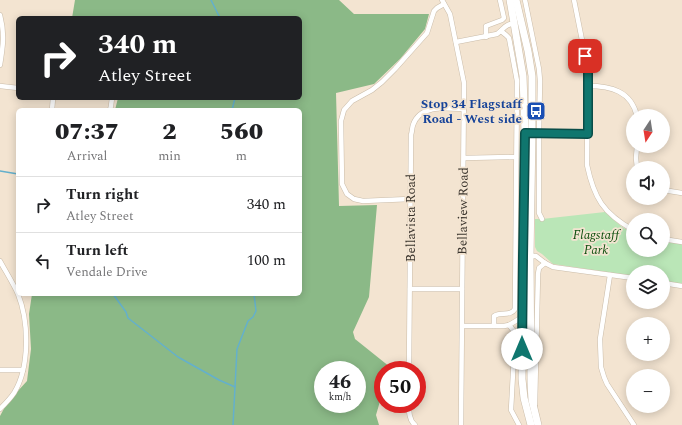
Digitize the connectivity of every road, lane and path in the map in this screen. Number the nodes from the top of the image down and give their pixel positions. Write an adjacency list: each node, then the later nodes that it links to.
1 (500, 0): 10 (street)
2 (510, 0): 8 (main road)
3 (516, 0): 8 (main road)
4 (527, 0): 18 (street)
5 (574, 0): 14 (street)
6 (443, 2): 11 (street, Bellaview Road); 24 (street)
7 (0, 15): 12 (street)
8 (518, 22): 9 (street); 18 (main road)
9 (501, 31): 10 (street); 21 (street)
10 (486, 37): 11 (street)
11 (456, 42): 16 (street, Bellaview Road)
12 (0, 65)
13 (0, 86): 15 (street)
14 (588, 86): 17 (street); 19 (street)
15 (16, 88)
16 (464, 109): 20 (street, Bellaview Road); 24 (street, Bellavista Road)
17 (634, 109)
18 (532, 133): 19 (street); 25 (street); 29 (main road)
19 (588, 134): 26 (street)
20 (464, 158): 21 (street); 37 (street, Bellaview Road)
21 (516, 158): 43 (street)
22 (670, 191): 23 (street)
23 (682, 193)
24 (410, 200): 36 (street, Bellavista Road)
25 (542, 219)
26 (626, 226)
27 (670, 240): 28 (street)
28 (682, 242)
29 (526, 256): 31 (street); 40 (main road)
30 (0, 262): 38 (street)
31 (544, 263): 32 (street); 54 (street)
32 (610, 275): 33 (street); 55 (street)
33 (626, 277)
34 (670, 284): 35 (street)
35 (682, 286)
36 (410, 289): 37 (street); 44 (street, Bellavista Road)
37 (462, 289): 42 (street, Bellaview Road)
38 (16, 290)
39 (19, 296): 46 (street)
40 (526, 318): 41 (street); 52 (main road); 53 (main road)
41 (509, 325): 43 (street); 51 (street)
42 (462, 326): 43 (street); 50 (street, Bellaview Road)
43 (494, 326)
44 (410, 361)
45 (0, 370): 46 (street)
46 (23, 370): 47 (street)
47 (0, 409)
48 (409, 413): 49 (street)
49 (416, 425)
50 (461, 425)
51 (519, 425)
52 (531, 425)
53 (538, 425)
54 (542, 425)
55 (634, 425)

